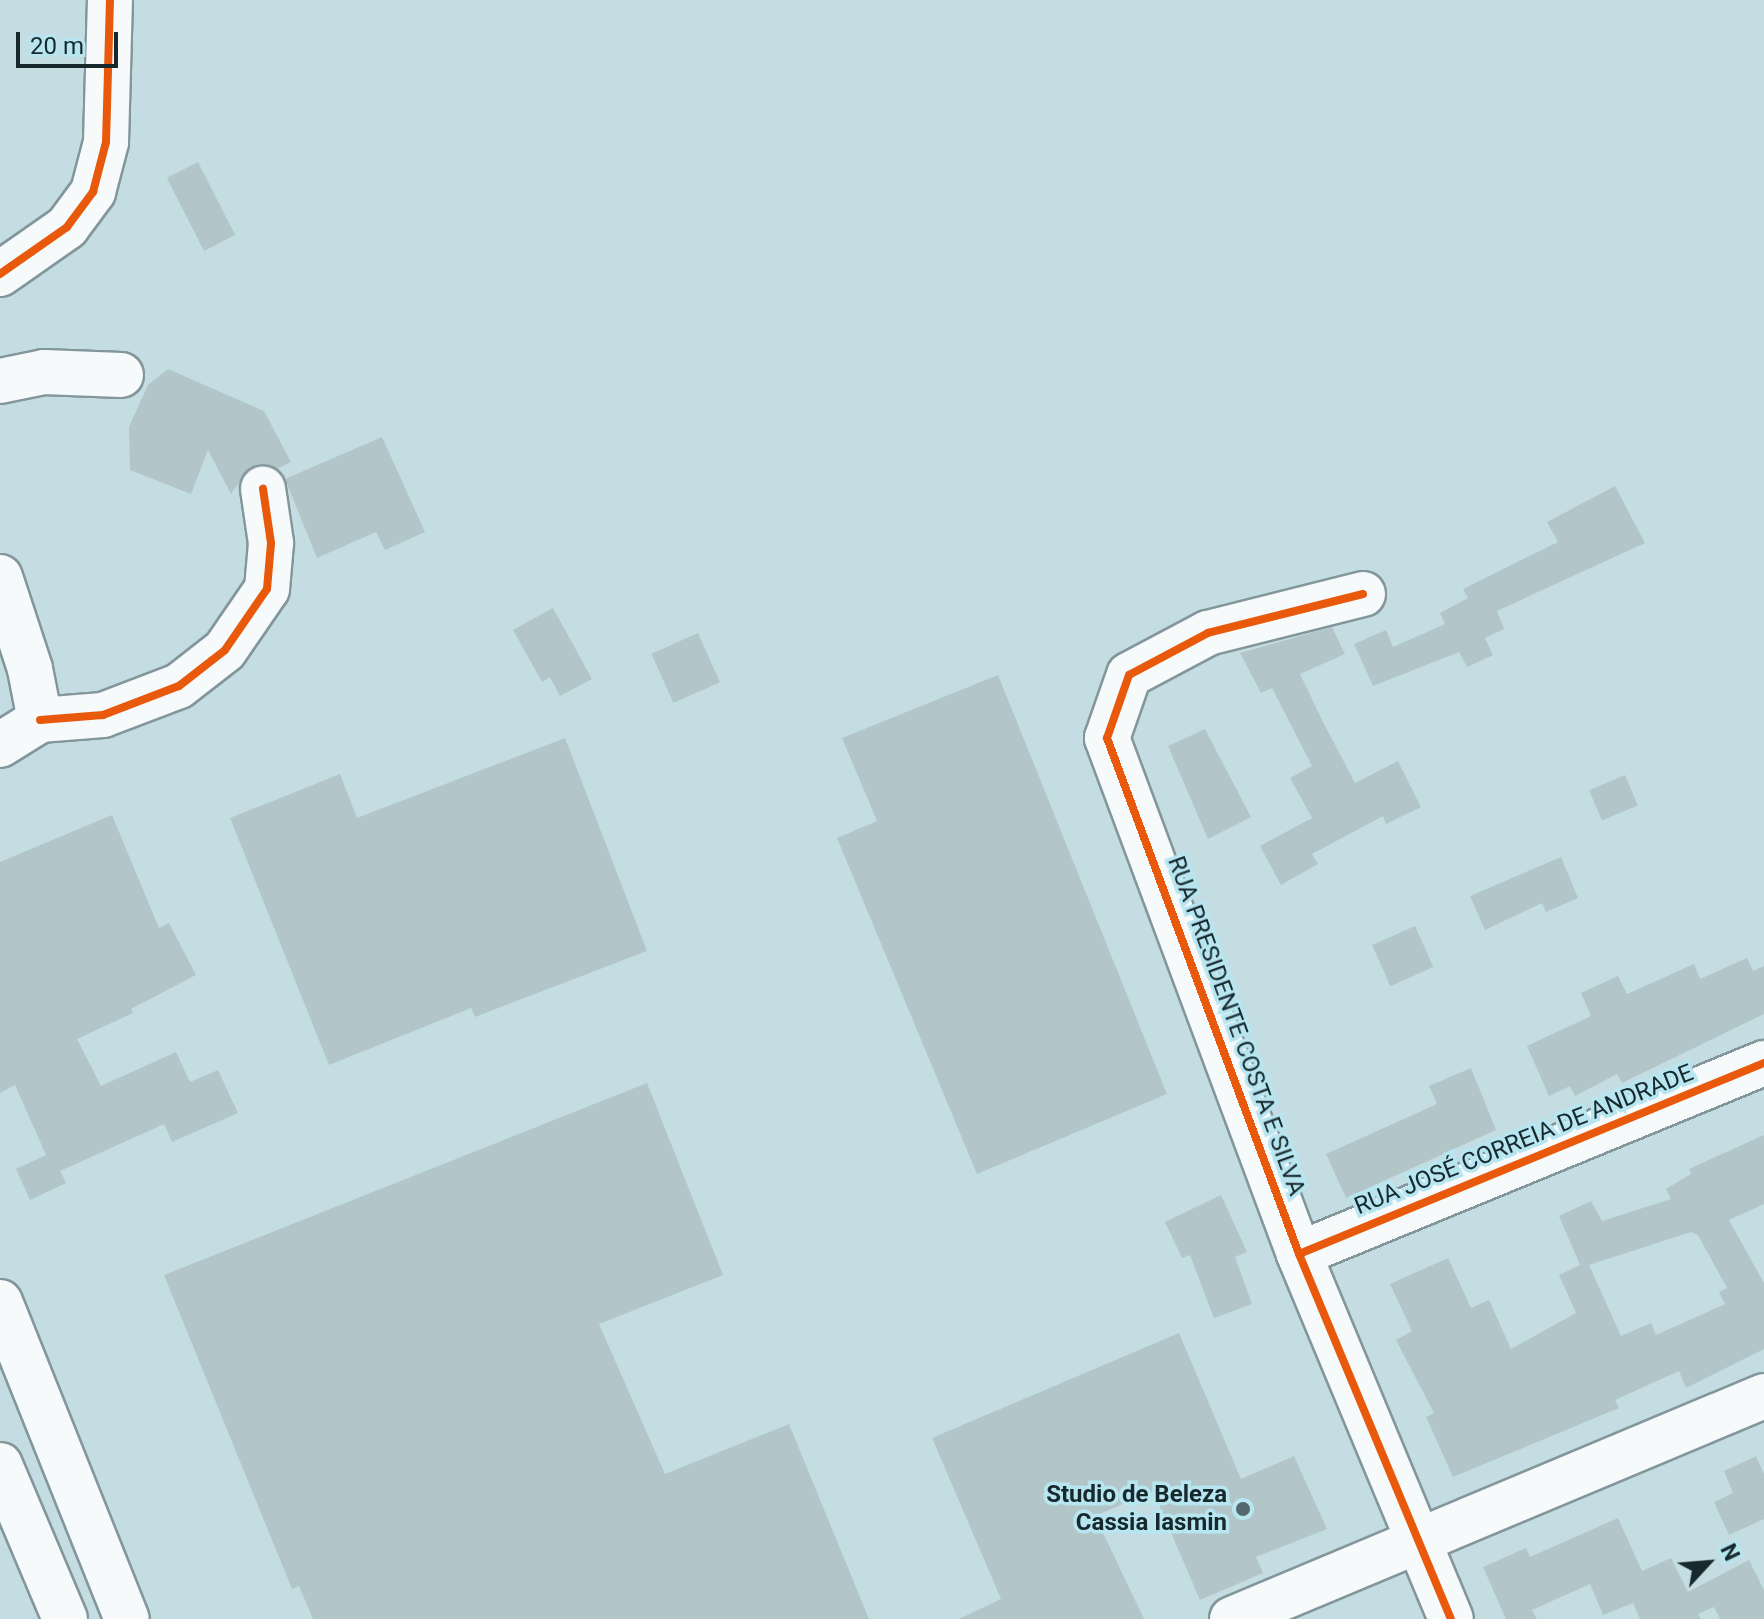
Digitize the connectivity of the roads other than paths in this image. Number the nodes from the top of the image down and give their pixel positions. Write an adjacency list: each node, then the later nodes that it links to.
1 (110, 0): 2 (street)
2 (0, 274)
3 (121, 375): 4 (street)
4 (0, 381)
5 (263, 489): 8 (street)
6 (0, 577): 8 (street)
7 (1363, 594): 11 (street, RUA PRESIDENTE COSTA E SILVA)
8 (40, 720): 9 (street)
9 (0, 745)
10 (1764, 1063): 11 (street, RUA JOSÉ CORREIA DE ANDRADE)
11 (1299, 1254): 17 (street, RUA PRESIDENTE COSTA E SILVA)
12 (0, 1302): 14 (street)
13 (1764, 1396): 17 (street)
14 (56, 1441): 15 (street); 16 (street); 19 (street)
15 (0, 1442)
16 (3, 1479): 18 (street)
17 (1419, 1539): 20 (street); 21 (street, RUA PRESIDENTE COSTA E SILVA)
18 (65, 1619)
19 (127, 1619)
20 (1232, 1619)
21 (1451, 1619)

